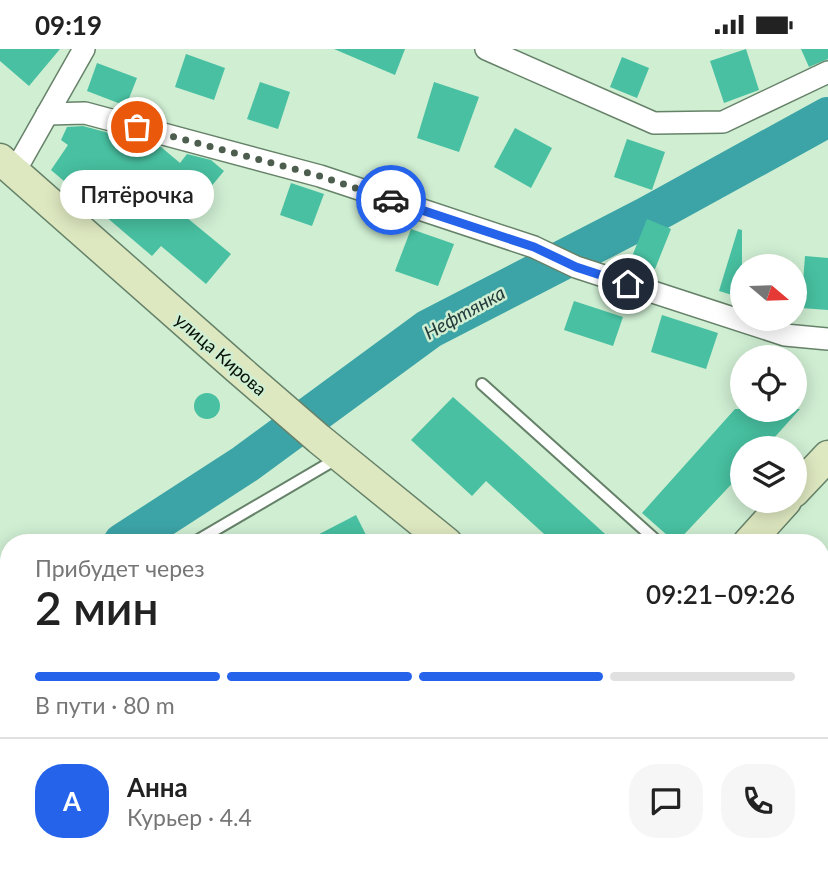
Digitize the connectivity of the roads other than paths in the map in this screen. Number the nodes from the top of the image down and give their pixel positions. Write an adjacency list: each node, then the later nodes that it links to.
1 (84, 49): 4 (street)
2 (486, 49): 3 (street)
3 (828, 72)
4 (47, 114): 5 (street); 6 (street)
5 (7, 165): 8 (main road, улица Кирова)
6 (828, 339)
7 (482, 384): 14 (lane)
8 (330, 447): 12 (lane); 13 (main road, улица Кирова)
9 (828, 456): 10 (main road)
10 (807, 478)
11 (775, 513): 15 (main road)
12 (205, 534)
13 (436, 534)
14 (649, 534)
15 (756, 534)

